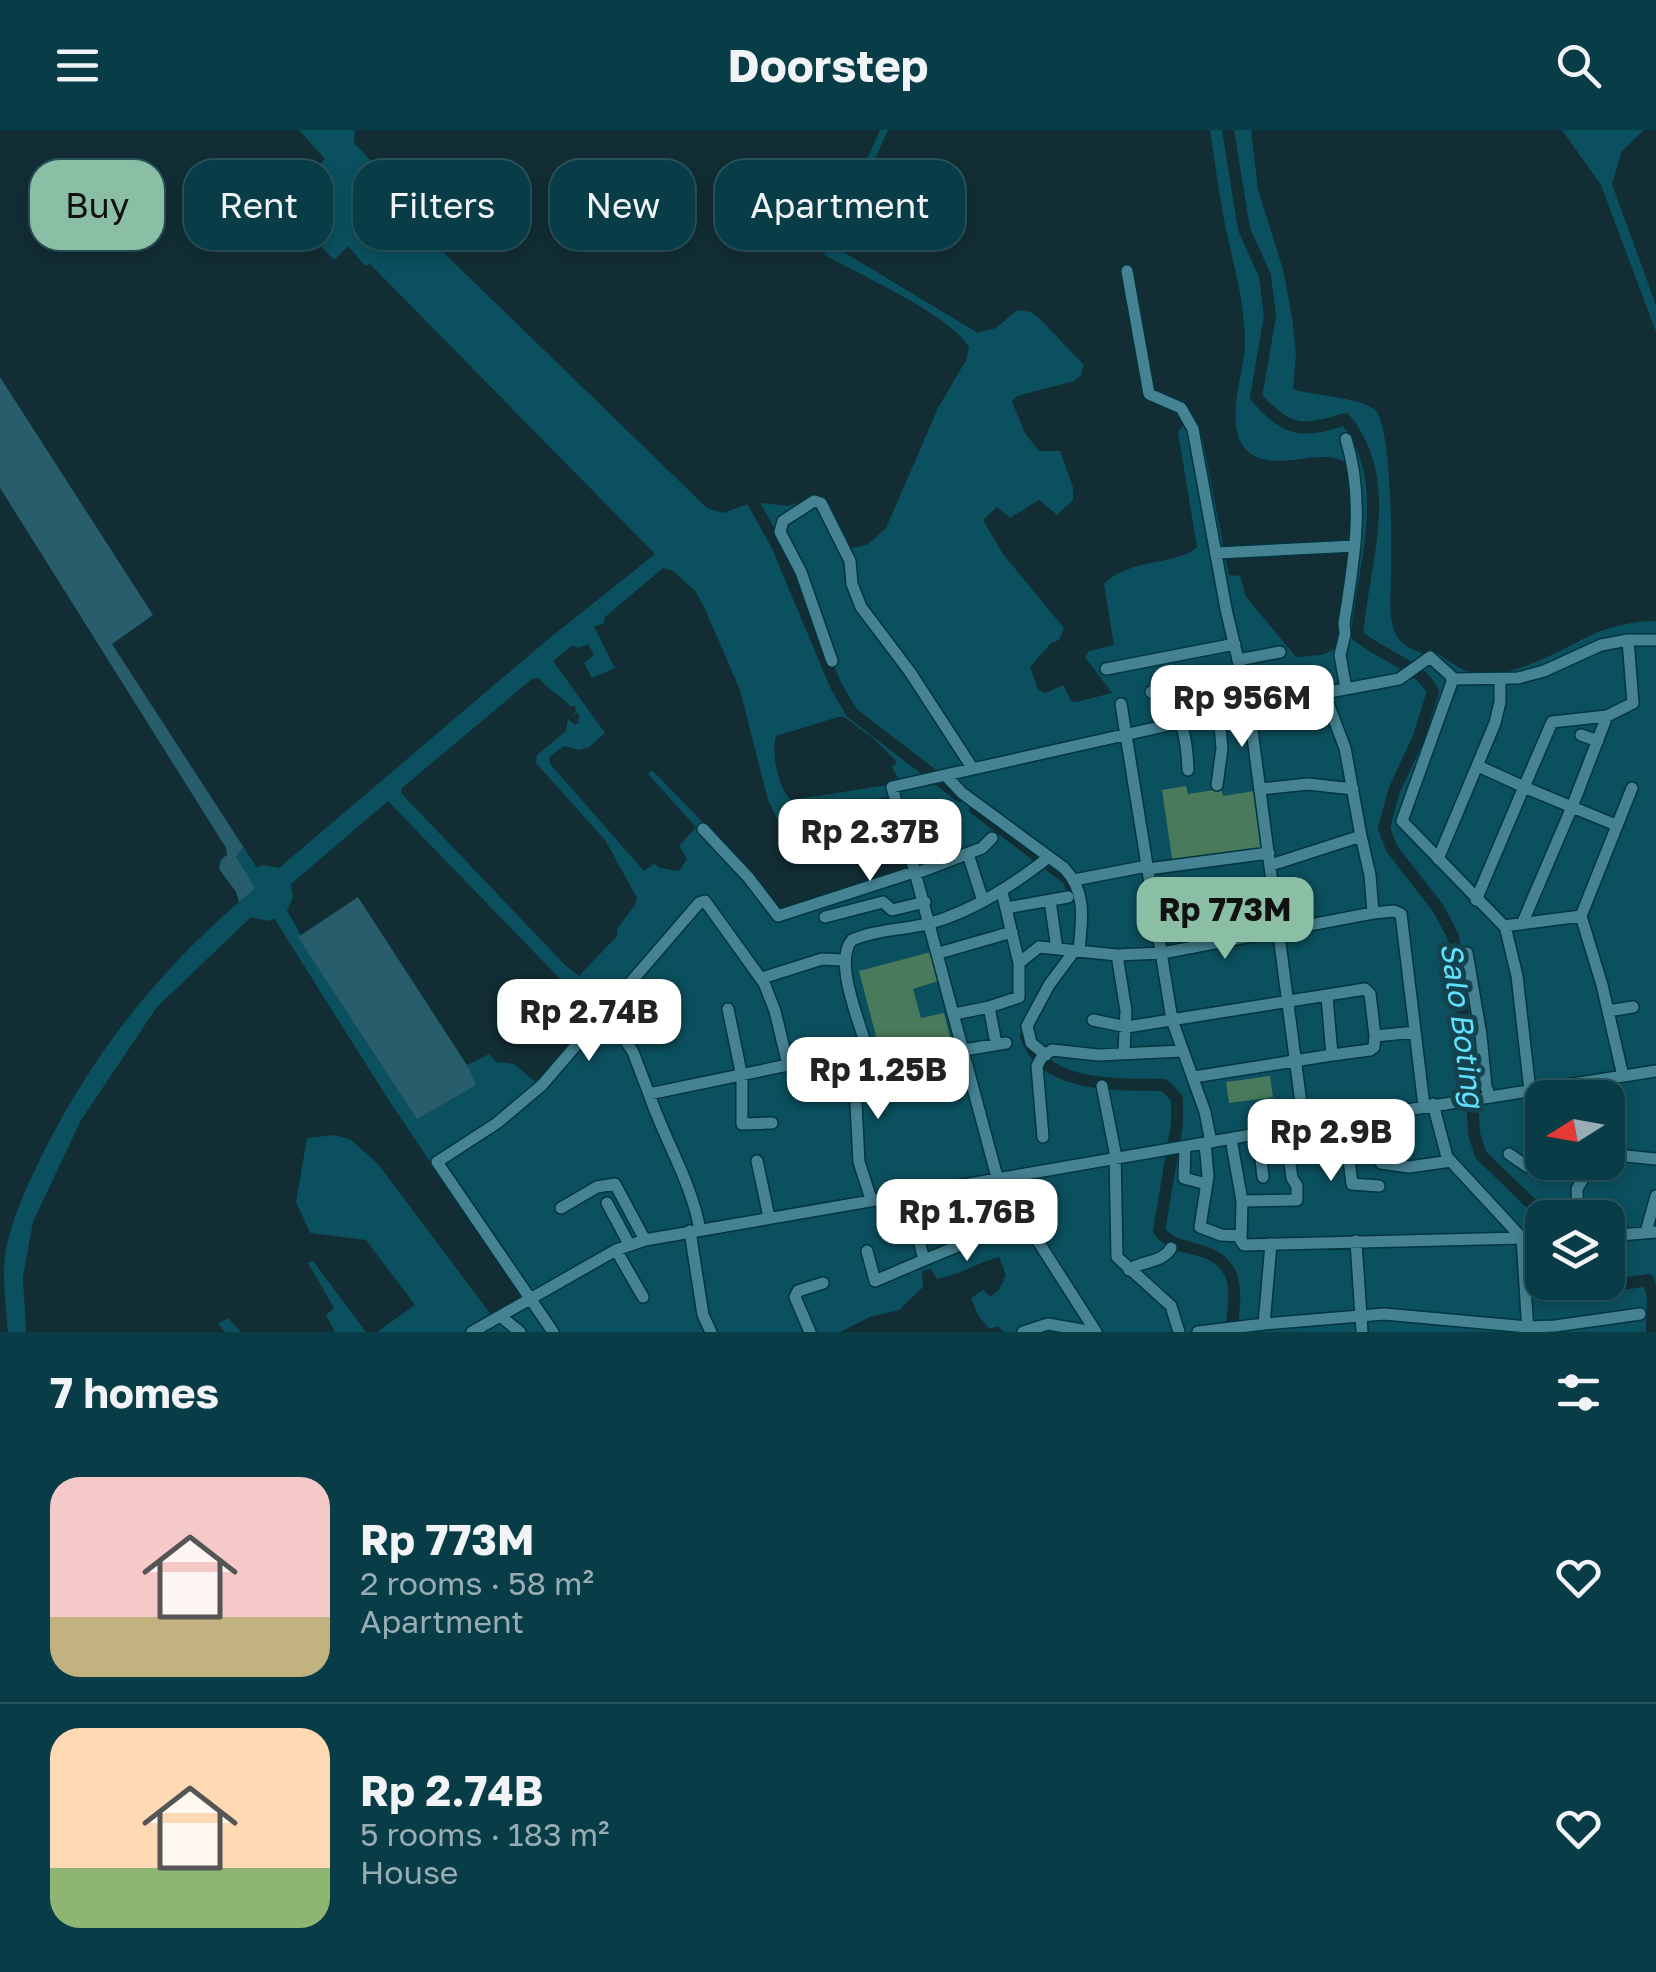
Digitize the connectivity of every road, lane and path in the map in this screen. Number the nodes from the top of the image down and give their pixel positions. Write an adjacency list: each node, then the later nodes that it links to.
1 (1127, 272): 4 (street)
2 (1346, 439): 3 (street)
3 (1355, 546): 4 (street); 14 (street)
4 (1217, 553): 7 (street)
5 (1628, 640): 6 (street); 13 (street); 20 (street)
6 (1656, 640)
7 (1235, 644): 9 (street); 11 (street)
8 (1280, 652): 9 (street)
9 (1238, 660): 18 (street)
10 (832, 661): 26 (street)
11 (1106, 669)
12 (1452, 679): 13 (street); 14 (street); 42 (street)
13 (1500, 680): 25 (street)
14 (1346, 689): 16 (street)
15 (1150, 692): 21 (street)
16 (1324, 693): 18 (street); 33 (street)
17 (1121, 704): 22 (street)
18 (1249, 708): 19 (street); 32 (street)
19 (1219, 714): 21 (street); 29 (street)
20 (1607, 716): 24 (street); 30 (street)
21 (1182, 724): 22 (street); 27 (street)
22 (1127, 735): 26 (street); 43 (street)
23 (1581, 735): 24 (street)
24 (1598, 742): 34 (street)
25 (1478, 766): 30 (street); 42 (street)
26 (973, 769): 28 (street)
27 (1188, 770)
28 (945, 776): 41 (street); 44 (street)
29 (1217, 785)
30 (1524, 786): 34 (street); 49 (street)
31 (1632, 788): 35 (street)
32 (1260, 789): 33 (street); 40 (street)
33 (1353, 789): 37 (street)
34 (1572, 807): 35 (street); 57 (street)
35 (1616, 826): 54 (street)
36 (703, 829): 44 (street)
37 (1362, 836): 40 (street); 53 (street)
38 (992, 838): 39 (street)
39 (968, 854): 44 (street); 48 (street)
40 (1270, 859): 43 (street); 59 (street)
41 (1045, 860): 45 (street); 46 (street)
42 (1438, 860): 49 (street)
43 (1148, 868): 45 (street); 63 (street)
44 (917, 872): 51 (street)
45 (1074, 880): 61 (street)
46 (1002, 892): 48 (street); 52 (street)
47 (1068, 897): 50 (street)
48 (983, 900): 56 (street)
49 (1476, 900): 58 (street)
50 (1050, 901): 52 (street); 61 (street)
51 (925, 902): 55 (street); 56 (street)
52 (1006, 908): 60 (street)
53 (1373, 914): 59 (street); 80 (street)
54 (1581, 916): 57 (street); 75 (street)
55 (825, 917)
56 (930, 923): 62 (street); 66 (street)
57 (1522, 924): 58 (street)
58 (1505, 926): 96 (street)
59 (1279, 930): 63 (street); 70 (street)
60 (1012, 932): 62 (street); 67 (street)
61 (1069, 949): 65 (street); 67 (street); 88 (street)
62 (939, 953): 76 (street)
63 (1162, 954): 65 (street); 78 (street)
64 (1467, 954): 103 (street)
65 (1117, 955): 79 (street)
66 (843, 960): 68 (street); 82 (street)
67 (1019, 963): 71 (street)
68 (762, 978): 74 (street); 90 (street)
69 (1327, 997): 70 (street); 81 (street); 87 (street)
70 (1290, 1003): 78 (street); 89 (street)
71 (989, 1007): 76 (street); 83 (street)
72 (1633, 1007): 75 (street)
73 (728, 1009): 93 (street)
74 (607, 1011): 101 (street); 152 (street)
75 (1608, 1011): 94 (street)
76 (955, 1014): 83 (street)
77 (1092, 1020): 79 (street)
78 (1172, 1020): 79 (street); 84 (street)
79 (1126, 1028): 85 (street)
80 (1415, 1032): 81 (street); 104 (street)
81 (1375, 1036): 87 (street)
82 (867, 1050): 86 (street); 98 (street)
83 (964, 1050): 92 (street)
84 (1182, 1050): 85 (street); 95 (street)
85 (1124, 1052): 88 (street)
86 (850, 1053): 90 (street); 130 (street)
87 (1332, 1055): 89 (street)
88 (1042, 1059): 112 (street)
89 (1296, 1061): 95 (street); 109 (street)
90 (788, 1065): 93 (street)
91 (1656, 1070): 94 (street)
92 (970, 1074): 102 (street); 125 (street)
93 (742, 1076): 101 (street); 108 (street)
94 (1622, 1076): 97 (street)
95 (1194, 1077): 114 (street)
96 (1532, 1080)
97 (1593, 1080)
98 (878, 1082)
99 (1102, 1086): 106 (street)
100 (1525, 1092): 103 (street)
101 (649, 1094): 136 (street)
102 (886, 1096)
103 (1488, 1096): 104 (street)
104 (1428, 1105): 107 (street); 121 (street)
105 (1120, 1109): 106 (street)
106 (1105, 1110): 119 (street)
107 (1344, 1120): 109 (street); 127 (street)
108 (772, 1123)
109 (1304, 1126): 110 (street)
110 (1284, 1129): 111 (street); 131 (street)
111 (1258, 1134): 113 (street); 124 (street)
112 (1043, 1137)
113 (1232, 1139): 114 (street); 131 (street)
114 (1208, 1143): 115 (street); 126 (street)
115 (1180, 1148): 119 (street); 126 (street)
116 (1509, 1154): 123 (street)
117 (1626, 1156): 118 (street)
118 (1656, 1159)
119 (1115, 1160): 125 (street); 149 (street)
120 (757, 1161): 134 (street)
121 (1451, 1162): 122 (street); 140 (street)
122 (1382, 1164)
123 (1525, 1165)
124 (1263, 1177)
125 (997, 1178): 128 (street); 164 (street)
126 (1206, 1184): 139 (street)
127 (1379, 1186)
128 (907, 1193): 130 (street); 148 (street)
129 (1656, 1196): 137 (street)
130 (872, 1199): 134 (street)
131 (1242, 1200): 139 (street)
132 (607, 1203): 143 (street)
133 (560, 1208): 141 (street)
134 (768, 1217): 136 (street)
135 (987, 1227): 148 (street)
136 (695, 1231): 141 (street); 161 (street)
137 (1651, 1232): 138 (street)
138 (1625, 1234)
139 (1241, 1236): 144 (street)
140 (1522, 1238): 142 (street); 157 (street)
141 (644, 1240): 143 (street)
142 (1356, 1241): 144 (street); 154 (street)
143 (629, 1244): 146 (street)
144 (1272, 1244): 156 (street)
145 (1171, 1248): 149 (street)
146 (616, 1250): 151 (street); 152 (street)
147 (867, 1251): 148 (street)
148 (924, 1260)
149 (1129, 1270): 165 (street)
150 (823, 1283): 162 (street)
151 (643, 1296)
152 (530, 1298): 155 (street); 160 (street)
153 (1640, 1314): 157 (street)
154 (1360, 1315): 156 (street); 157 (street); 167 (street)
155 (500, 1316): 158 (street); 159 (street)
156 (1264, 1324): 166 (street)
157 (1528, 1329)
158 (472, 1332)
159 (520, 1332)
160 (553, 1332)
161 (711, 1332)
162 (810, 1332)
163 (1023, 1332): 164 (street)
164 (1094, 1332)
165 (1179, 1332)
166 (1198, 1332)
167 (1362, 1332)

